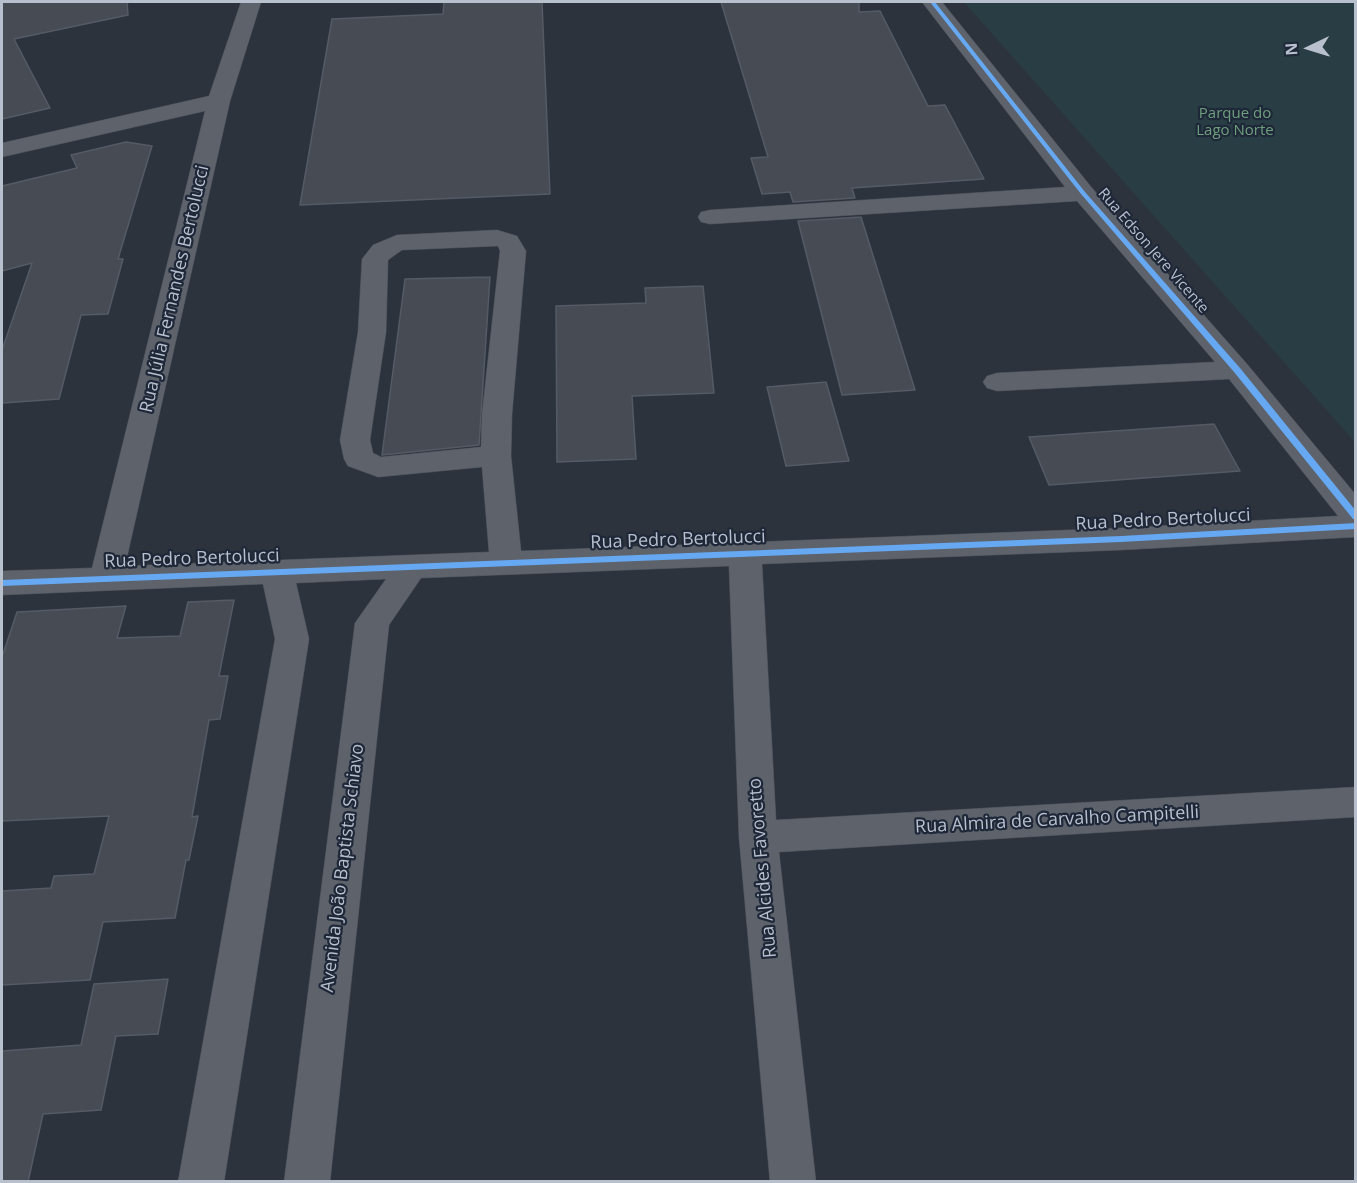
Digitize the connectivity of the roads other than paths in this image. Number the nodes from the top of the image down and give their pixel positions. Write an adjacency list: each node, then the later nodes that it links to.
1 (251, 2): 3 (street, Rua Júlia Fernandes Bertolucci)
2 (932, 2): 5 (street, Rua Edson Jere Vicente)
3 (219, 101): 4 (street); 16 (street, Rua Júlia Fernandes Bertolucci)
4 (2, 150)
5 (1083, 194): 6 (street); 7 (street, Rua Edson Jere Vicente)
6 (710, 217)
7 (1238, 370): 8 (street); 10 (street, Rua Edson Jere Vicente)
8 (997, 382)
9 (496, 456): 9 (street); 13 (street)
10 (1356, 517)
11 (1356, 526): 12 (street, Rua Pedro Bertolucci)
12 (745, 554): 13 (street, Rua Pedro Bertolucci); 19 (street, Rua Alcides Favoretto)
13 (506, 564): 14 (street, Rua Pedro Bertolucci)
14 (411, 567): 15 (street, Rua Pedro Bertolucci); 21 (street, Avenida João Baptista Schiavo)
15 (277, 572): 16 (street, Rua Pedro Bertolucci); 20 (street)
16 (106, 578): 17 (street, Rua Pedro Bertolucci)
17 (2, 583)
18 (1356, 802): 19 (street, Rua Almira de Carvalho Campitelli)
19 (758, 837): 22 (street, Rua Alcides Favoretto)
20 (201, 1182)
21 (307, 1182)
22 (793, 1182)

